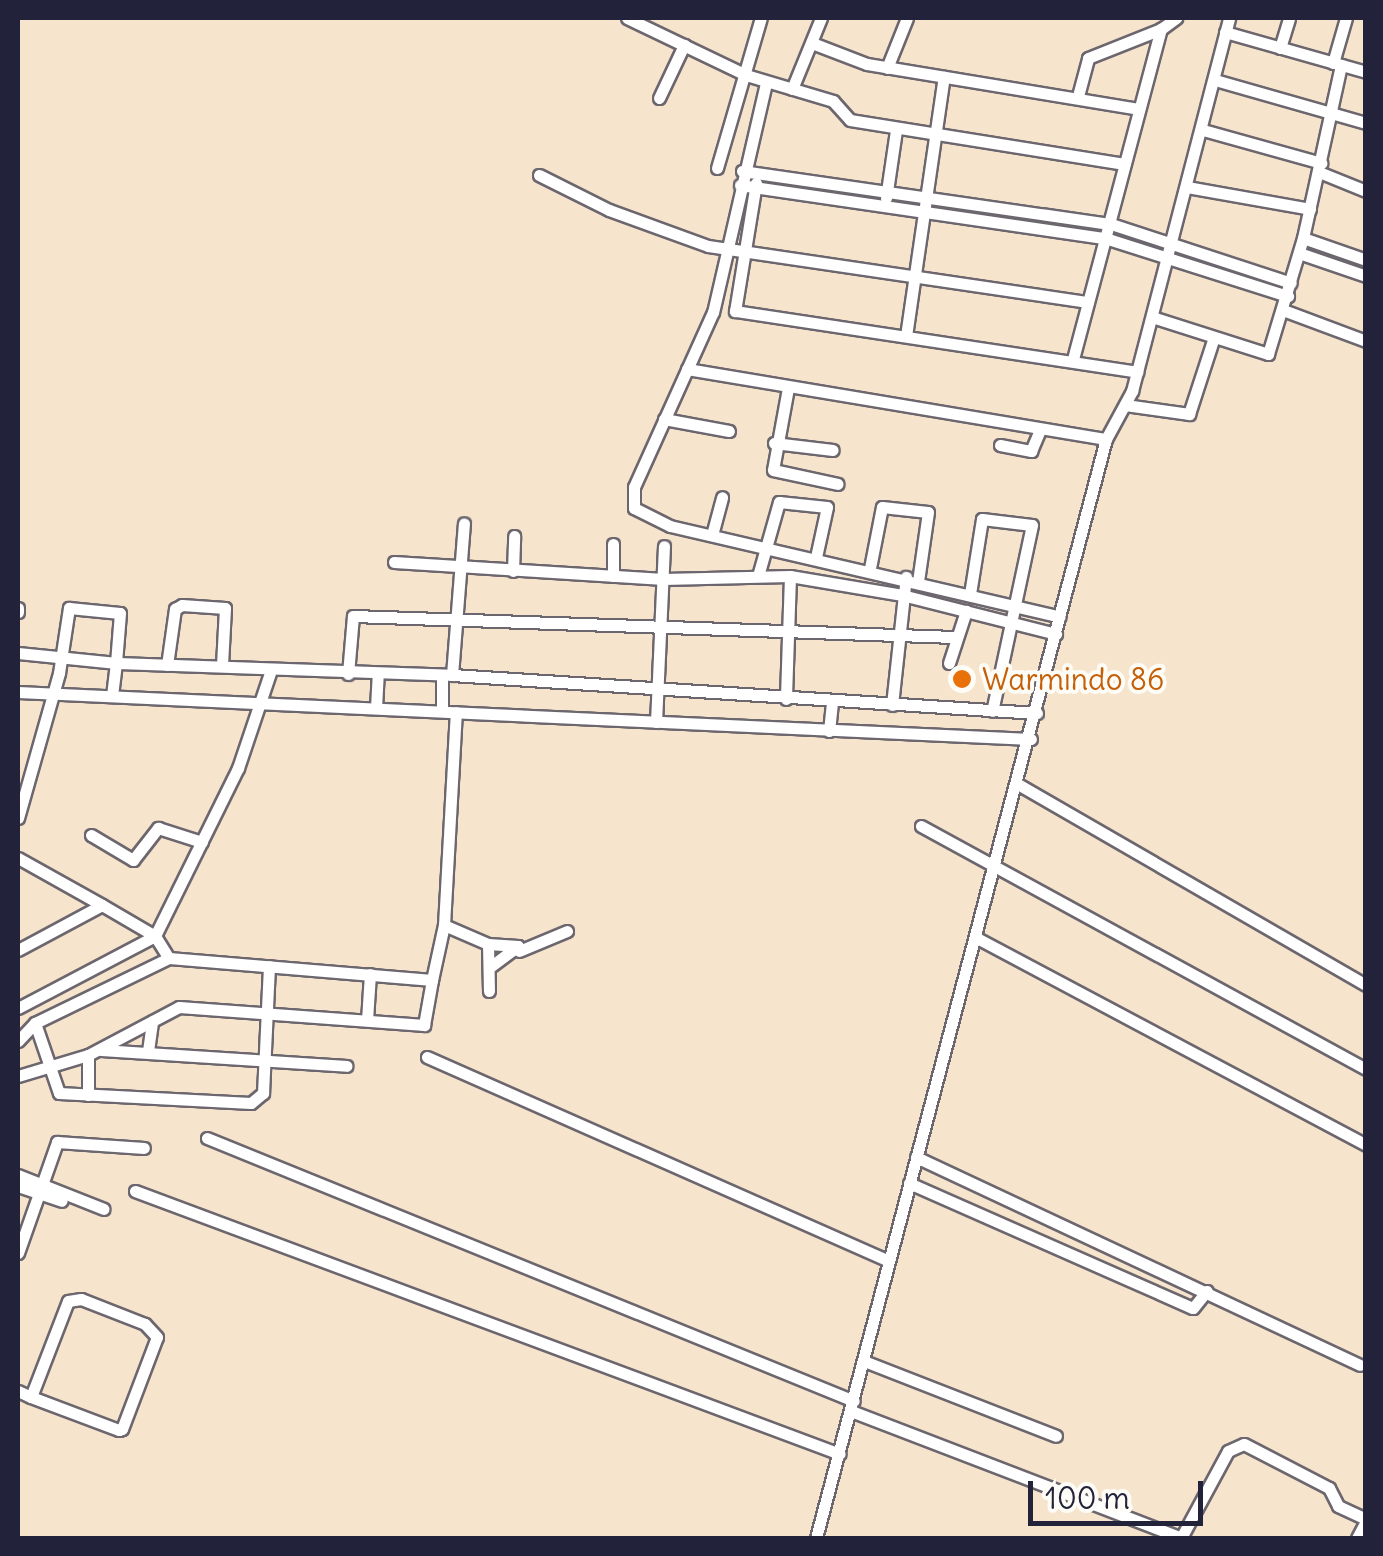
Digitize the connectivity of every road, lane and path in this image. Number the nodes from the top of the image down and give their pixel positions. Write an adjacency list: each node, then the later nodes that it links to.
1 (627, 18): 9 (street)
2 (761, 18): 18 (street)
3 (821, 18): 12 (street)
4 (906, 18): 16 (street)
5 (1176, 18): 10 (street)
6 (1229, 18): 11 (street)
7 (1289, 18): 14 (street)
8 (1346, 18): 15 (street)
9 (650, 22): 13 (street)
10 (1161, 29): 23 (street); 25 (street)
11 (1225, 32): 14 (street); 20 (street)
12 (812, 44): 16 (street); 22 (street)
13 (684, 45): 18 (street); 24 (street)
14 (1280, 48): 15 (street)
15 (1337, 64): 17 (street); 26 (street)
16 (886, 68): 19 (street)
17 (1366, 72)
18 (744, 74): 21 (street); 32 (street)
19 (944, 77): 23 (street); 30 (street)
20 (1215, 80): 26 (street); 29 (street)
21 (763, 82): 22 (street); 34 (street)
22 (792, 89): 28 (street)
23 (1078, 96): 25 (street)
24 (660, 98)
25 (1138, 108): 31 (street)
26 (1332, 109): 27 (street); 33 (street)
27 (1366, 123)
28 (896, 130): 30 (street); 40 (street)
29 (1202, 130): 33 (street); 38 (street)
30 (937, 134): 31 (street); 41 (street)
31 (1125, 164): 43 (street)
32 (717, 168)
33 (1320, 168): 39 (street); 42 (street)
34 (742, 171): 36 (street); 37 (street)
35 (539, 175): 47 (street)
36 (756, 181): 37 (street); 40 (street); 47 (street)
37 (740, 185): 47 (street)
38 (1187, 187): 42 (street); 46 (street)
39 (1366, 190)
40 (886, 201): 41 (street)
41 (927, 206): 43 (street); 44 (street); 51 (street)
42 (1310, 210): 45 (street)
43 (1111, 224): 44 (street); 46 (street)
44 (1108, 238): 46 (street); 55 (street)
45 (1303, 238): 48 (street); 49 (street)
46 (1170, 250): 50 (street); 57 (street)
47 (733, 251): 51 (street); 58 (street); 62 (street)
48 (1299, 253): 52 (street); 53 (street)
49 (1366, 260)
50 (1210, 266): 53 (street); 54 (street)
51 (914, 276): 55 (street); 58 (street)
52 (1366, 276)
53 (1291, 283): 54 (street)
54 (1288, 296): 56 (street)
55 (1088, 302): 61 (street)
56 (1283, 310): 59 (street); 60 (street)
57 (1152, 317): 59 (street); 63 (street)
58 (906, 336): 61 (street)
59 (1213, 340): 65 (street)
60 (1366, 341)
61 (1073, 360): 63 (street)
62 (687, 369): 64 (street); 66 (street)
63 (1138, 372): 65 (street)
64 (788, 388): 67 (street); 70 (street)
65 (1126, 405): 69 (street)
66 (664, 419): 68 (street); 76 (street)
67 (1040, 430): 69 (street); 71 (street)
68 (730, 431)
69 (1106, 439): 94 (street)
70 (774, 443): 72 (street); 73 (street)
71 (1000, 445)
72 (834, 450)
73 (838, 484)
74 (722, 497): 76 (street)
75 (464, 523): 83 (street)
76 (712, 535): 80 (street)
77 (514, 536): 85 (street)
78 (614, 544): 86 (street)
79 (664, 546): 89 (street)
80 (763, 550): 81 (street); 81 (street); 87 (street)
81 (816, 558): 84 (street)
82 (394, 562): 83 (street)
83 (461, 568): 85 (street); 95 (street)
84 (870, 568): 90 (street); 90 (street)
85 (513, 570): 86 (street)
86 (612, 576): 89 (street)
87 (758, 576): 88 (street); 89 (street)
88 (790, 576): 90 (street); 98 (street)
89 (663, 579): 97 (street)
90 (907, 585): 91 (street); 93 (street); 100 (street)
91 (970, 594): 92 (street); 92 (street)
92 (1018, 607): 94 (street); 96 (street)
93 (966, 611): 96 (street); 101 (street)
94 (1060, 617): 99 (street)
95 (456, 620): 97 (street); 109 (street); 111 (street)
96 (1015, 623): 99 (street); 121 (street)
97 (659, 628): 98 (street); 112 (street)
98 (787, 632): 100 (street); 116 (street)
99 (1056, 634): 123 (street)
100 (895, 636): 101 (street); 119 (street)
101 (954, 637): 105 (street)
102 (18, 653): 103 (street)
103 (63, 656): 104 (street); 104 (street); 114 (street)
104 (116, 663): 106 (street); 115 (street)
105 (949, 663)
106 (168, 664): 107 (street); 107 (street)
107 (222, 666): 108 (street)
108 (271, 670): 109 (street); 117 (street)
109 (348, 674): 110 (street)
110 (378, 674): 111 (street); 120 (street)
111 (448, 675): 112 (street); 122 (street)
112 (654, 690): 116 (street); 124 (street)
113 (18, 692): 114 (street)
114 (54, 692): 115 (street); 128 (street)
115 (112, 695): 117 (street)
116 (786, 698): 118 (street)
117 (264, 701): 120 (street); 131 (street)
118 (832, 702): 119 (street); 125 (street)
119 (892, 705): 121 (street)
120 (376, 708): 122 (street)
121 (992, 711): 123 (street)
122 (449, 712): 124 (street); 135 (street)
123 (1036, 713): 126 (street)
124 (656, 722): 125 (street)
125 (829, 731): 126 (street)
126 (1031, 739): 127 (street)
127 (1016, 783): 133 (street); 146 (street)
128 (18, 818)
129 (920, 826): 133 (street)
130 (91, 835): 131 (street)
131 (202, 842): 139 (street)
132 (18, 858): 134 (street)
133 (995, 862): 137 (street); 160 (street)
134 (102, 905): 139 (street); 140 (street)
135 (444, 924): 138 (street); 145 (street)
136 (568, 932): 141 (street)
137 (975, 937): 164 (street); 166 (street)
138 (488, 944): 141 (street); 143 (street)
139 (162, 946): 142 (street); 148 (street); 152 (street)
140 (18, 950)
141 (520, 951): 143 (street)
142 (270, 966): 144 (street); 149 (street)
143 (492, 966): 147 (street)
144 (370, 974): 145 (street); 151 (street)
145 (432, 980): 151 (street)
146 (1366, 985)
147 (489, 991)
148 (18, 1008)
149 (266, 1012): 150 (street); 151 (street); 157 (street)
150 (152, 1020): 154 (street); 155 (street)
151 (367, 1020)
152 (35, 1023): 153 (street); 159 (street)
153 (18, 1042)
154 (148, 1051): 155 (street); 157 (street)
155 (93, 1052): 159 (street); 162 (street)
156 (427, 1057): 176 (street)
157 (266, 1060): 158 (street); 162 (street)
158 (346, 1066)
159 (54, 1069): 161 (street); 162 (street)
160 (1366, 1070)
161 (18, 1076)
162 (88, 1094)
163 (208, 1138): 182 (street)
164 (1366, 1145)
165 (144, 1148): 170 (street)
166 (916, 1157): 168 (street); 172 (street)
167 (18, 1175): 170 (street)
168 (909, 1183): 174 (street); 176 (street)
169 (18, 1186): 170 (street)
170 (40, 1188): 173 (street); 175 (street)
171 (135, 1191): 184 (street)
172 (1002, 1194): 174 (street); 177 (street)
173 (100, 1210)
174 (989, 1218): 177 (street)
175 (18, 1254)
176 (890, 1260): 178 (street)
177 (1206, 1291): 179 (street)
178 (864, 1362): 182 (street); 183 (street)
179 (1360, 1365)
180 (18, 1391): 181 (street)
181 (32, 1396): 181 (street)
182 (853, 1406): 184 (street); 186 (street)
183 (1056, 1436)
184 (840, 1454): 187 (street)
185 (1366, 1520): 186 (street); 188 (street)
186 (1179, 1537)
187 (816, 1538)
188 (1357, 1538)

